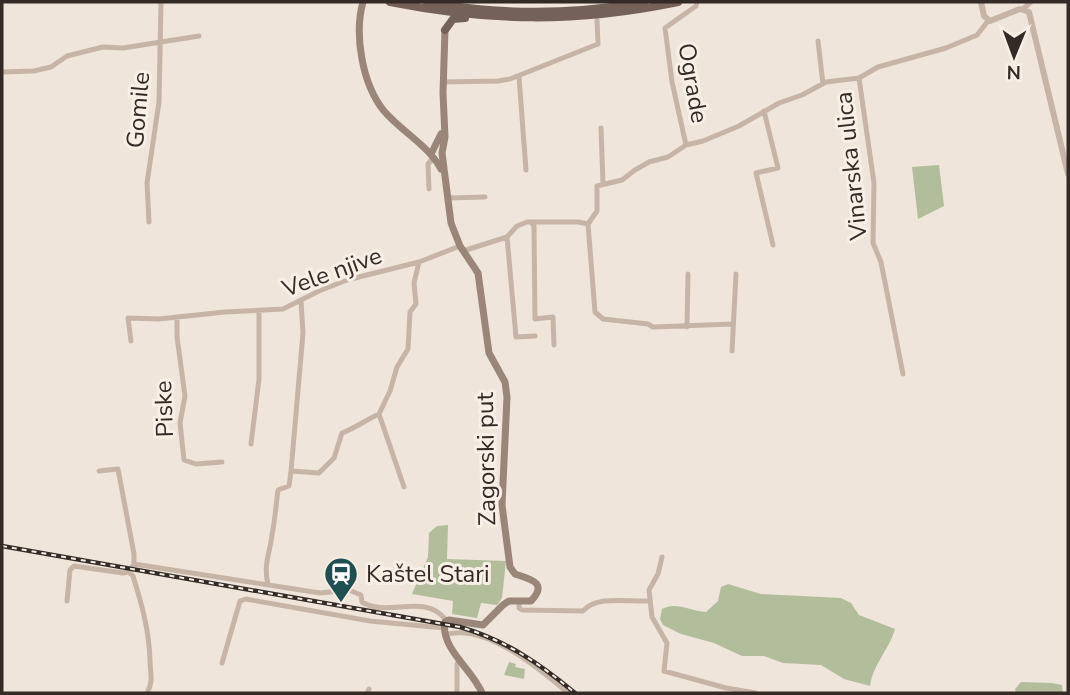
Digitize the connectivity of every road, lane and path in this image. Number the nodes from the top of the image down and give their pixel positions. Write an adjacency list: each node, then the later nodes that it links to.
1 (161, 2): 18 (street, Gomile)
2 (363, 2): 27 (main road)
3 (390, 2): 10 (main road)
4 (453, 2): 12 (main road)
5 (644, 2): 12 (main road)
6 (678, 2): 12 (main road)
7 (697, 2): 26 (street, Ograde)
8 (981, 2): 14 (street)
9 (1031, 2): 11 (street)
10 (425, 5): 12 (main road); 15 (main road)
11 (1024, 8): 14 (street); 29 (street)
12 (476, 12): 15 (main road)
13 (597, 20): 20 (street)
14 (988, 21): 21 (street)
15 (445, 30): 22 (main road, Zagorski put)
16 (199, 36): 18 (street)
17 (818, 41): 23 (street)
18 (160, 43): 19 (street); 34 (street, Gomile)
19 (2, 72)
20 (519, 76): 22 (street); 28 (street)
21 (859, 78): 23 (street); 52 (street, Vinarska ulica)
22 (443, 82): 27 (main road, Zagorski put)
23 (823, 84): 24 (street)
24 (764, 111): 26 (street); 38 (street)
25 (601, 128): 30 (street)
26 (686, 145): 30 (street)
27 (436, 156): 31 (street); 33 (main road, Zagorski put)
28 (527, 170)
29 (1068, 174)
30 (603, 184): 36 (street)
31 (429, 189)
32 (485, 197): 33 (street)
33 (448, 198): 39 (main road, Zagorski put)
34 (149, 222)
35 (531, 222): 36 (street); 37 (street, Vele njive); 50 (street)
36 (588, 224): 47 (street)
37 (507, 237): 39 (street, Vele njive); 48 (street)
38 (773, 245)
39 (462, 249): 40 (street, Vele njive); 64 (main road, Zagorski put)
40 (419, 262): 43 (street, Vele njive); 53 (street)
41 (688, 274): 47 (street)
42 (736, 274): 46 (street)
43 (301, 301): 44 (street, Vele njive); 57 (street)
44 (259, 311): 45 (street, Vele njive); 54 (street)
45 (177, 317): 49 (street, Vele njive); 55 (street, Piske)
46 (733, 324): 47 (street); 51 (street)
47 (687, 327)
48 (535, 336)
49 (131, 341)
50 (554, 345)
51 (732, 351)
52 (903, 374)
53 (379, 414): 57 (street); 58 (street)
54 (251, 444)
55 (222, 462)
56 (99, 471): 60 (street)
57 (291, 471): 62 (street)
58 (404, 487)
59 (662, 557): 65 (street)
60 (134, 564): 61 (street); 62 (street)
61 (129, 572): 63 (street); 69 (street)
62 (268, 584): 66 (street)
63 (66, 601)
64 (519, 601): 65 (street); 66 (main road, Zagorski put)
65 (649, 601): 73 (street)
66 (445, 628): 67 (main road); 68 (street); 72 (street)
67 (460, 660): 70 (street); 71 (main road)
68 (222, 663)
69 (147, 693)
70 (457, 693)
71 (482, 693)
72 (568, 693)
73 (756, 693)

